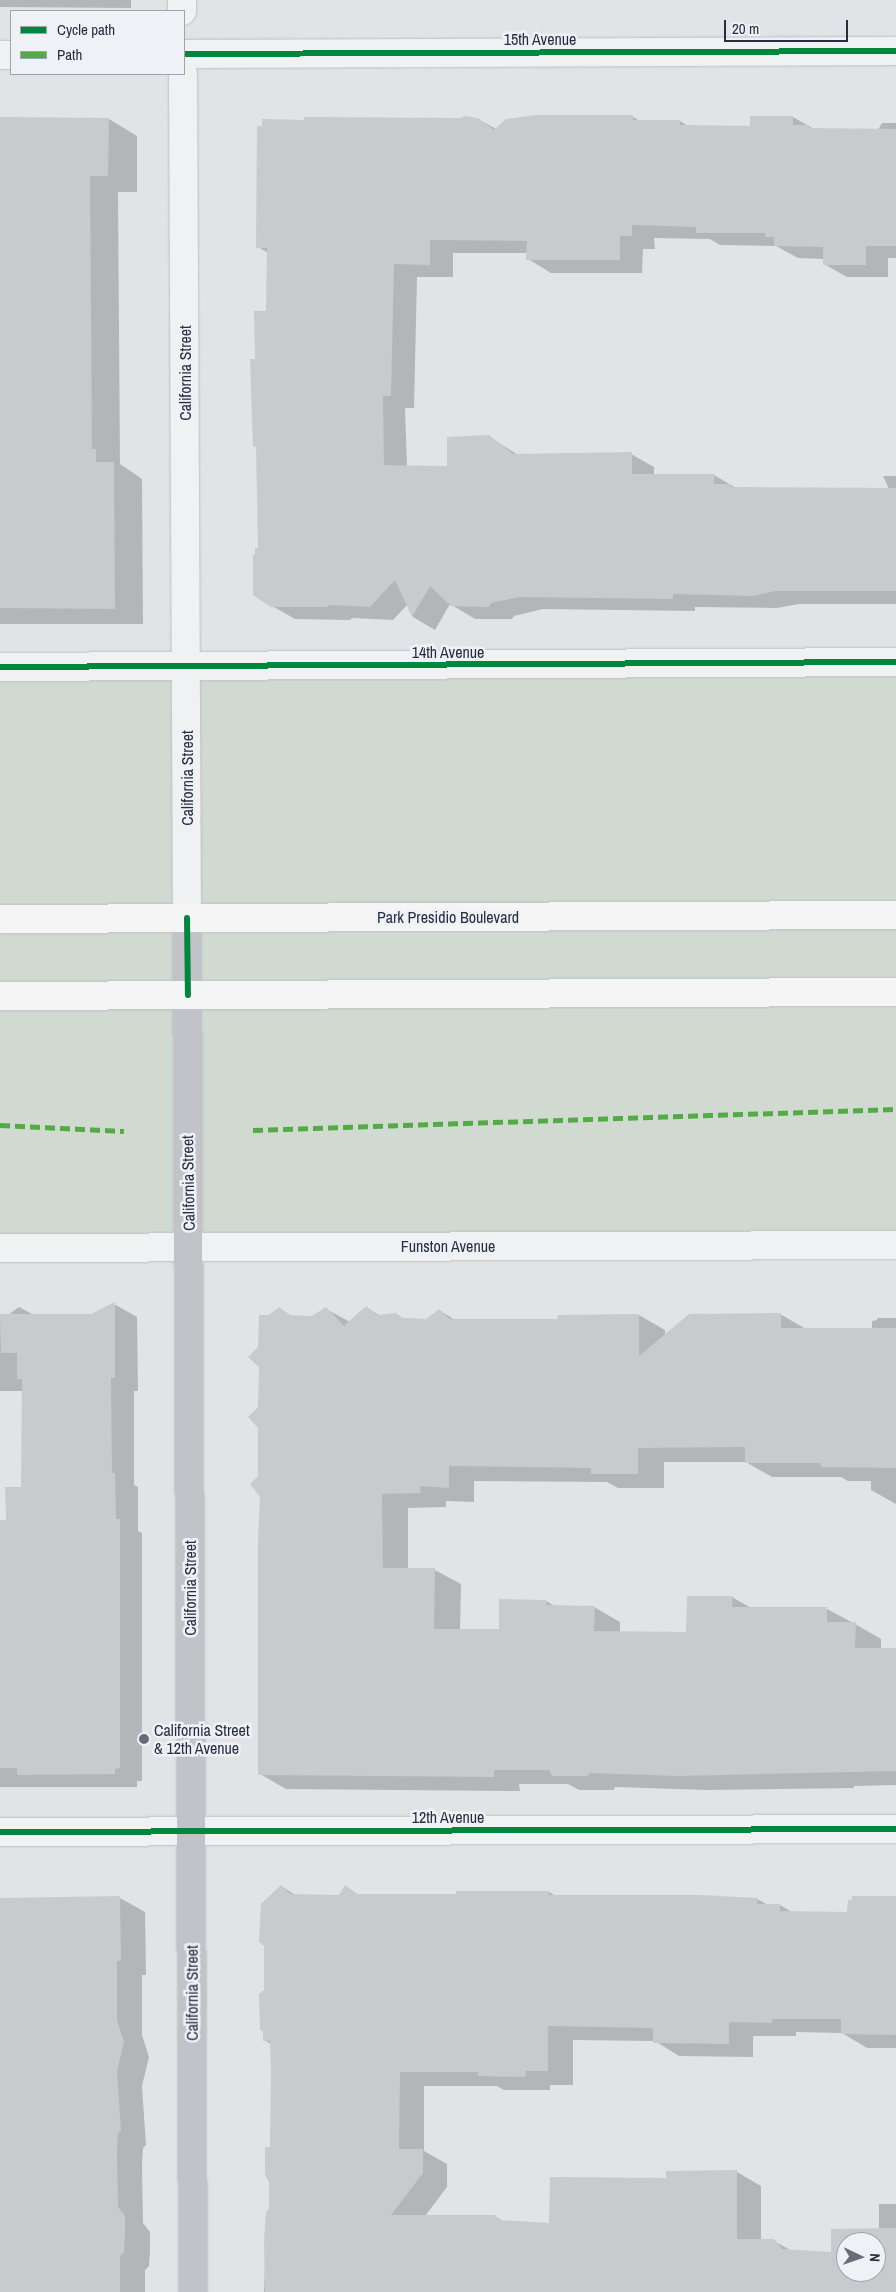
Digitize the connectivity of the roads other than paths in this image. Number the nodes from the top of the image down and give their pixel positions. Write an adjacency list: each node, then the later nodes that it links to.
1 (896, 51): 2 (street, 15th Avenue)
2 (185, 54)
3 (183, 75): 5 (street, California Street)
4 (896, 662): 5 (street, 14th Avenue)
5 (186, 666): 6 (street, 14th Avenue); 8 (street, California Street)
6 (0, 667)
7 (896, 915): 8 (highway, Park Presidio Boulevard)
8 (187, 918): 9 (highway, Park Presidio Boulevard); 11 (main road, California Street)
9 (0, 920)
10 (896, 992): 11 (highway)
11 (188, 995): 12 (highway); 14 (main road, California Street)
12 (0, 996)
13 (896, 1245): 14 (street, Funston Avenue)
14 (189, 1247): 15 (street, Funston Avenue); 18 (main road, California Street)
15 (0, 1248)
16 (896, 1829): 18 (street, 12th Avenue)
17 (0, 1832): 18 (street, 12th Avenue)
18 (192, 1832): 19 (main road, California Street)
19 (193, 2292)

